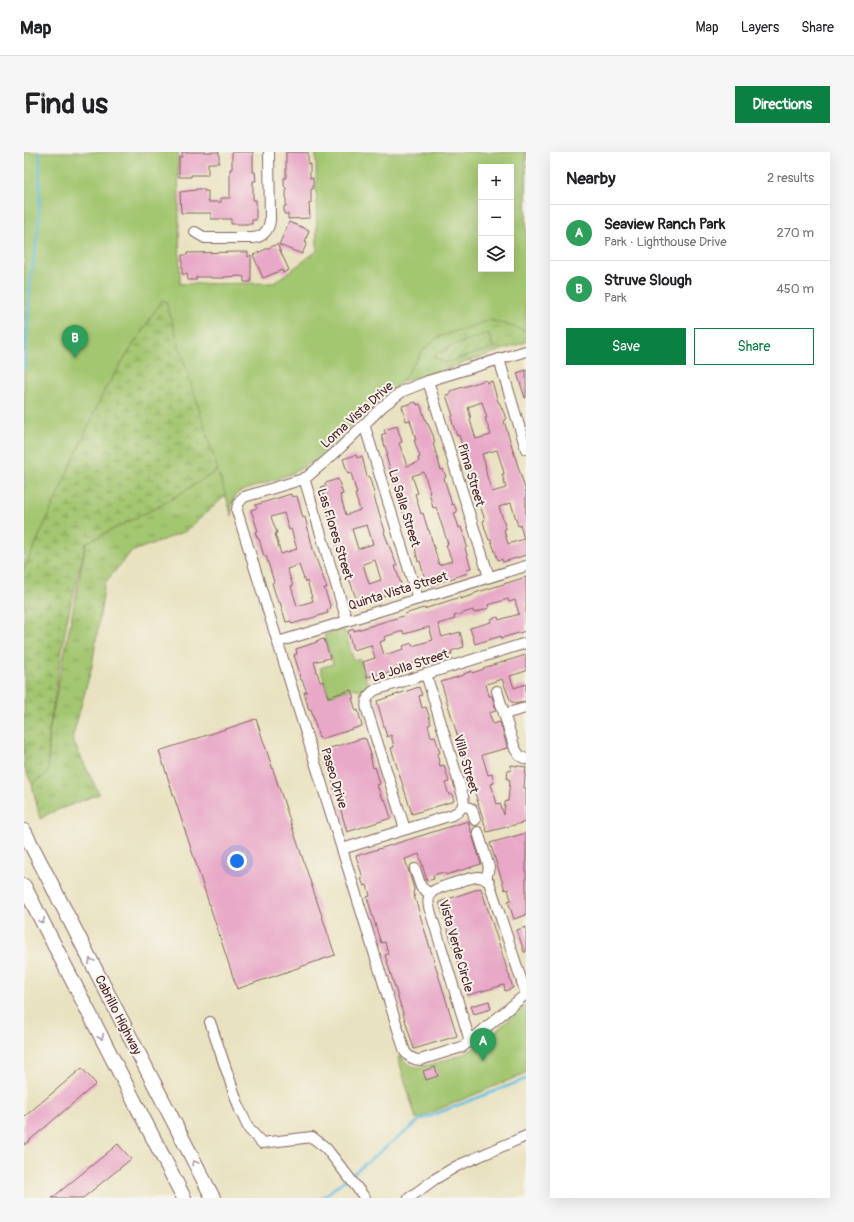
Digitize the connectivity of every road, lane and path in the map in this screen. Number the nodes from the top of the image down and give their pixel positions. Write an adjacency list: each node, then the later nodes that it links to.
1 (269, 152): 2 (street)
2 (194, 232)
3 (526, 351): 4 (street, Loma Vista Drive)
4 (499, 359): 5 (street, Loma Vista Drive); 7 (street)
5 (428, 381): 6 (street, Loma Vista Drive); 11 (street, Pima Street)
6 (364, 424): 8 (street, Loma Vista Drive); 12 (street, La Salle Street)
7 (526, 449)
8 (304, 478): 9 (street, Loma Vista Drive); 13 (street, Las Flores Street)
9 (238, 505): 14 (street, Paseo Drive)
10 (526, 566): 11 (street, Quinta Vista Street)
11 (489, 577): 12 (street, Quinta Vista Street)
12 (418, 599): 13 (street, Quinta Vista Street)
13 (348, 620): 14 (street, Quinta Vista Street)
14 (278, 642): 26 (street, Paseo Drive)
15 (526, 643): 16 (street, La Jolla Street)
16 (426, 674): 21 (street, Villa Street); 23 (street, La Jolla Street)
17 (497, 691): 19 (street)
18 (526, 708): 19 (street)
19 (504, 714): 20 (street)
20 (526, 759)
21 (463, 805): 22 (street); 23 (street, Villa Street)
22 (475, 820)
23 (404, 829): 26 (street, Villa Street)
24 (24, 831): 36 (highway, Cabrillo Highway, one-way to 24)
25 (478, 832): 28 (street)
26 (342, 849): 33 (street, Paseo Drive)
27 (415, 869): 30 (street)
28 (486, 880): 30 (street, Vista Verde Circle); 31 (street)
29 (24, 886): 35 (highway, Cabrillo Highway, one-way to 35)
30 (430, 894): 33 (street, Vista Verde Circle)
31 (526, 994): 33 (street)
32 (210, 1022): 37 (street)
33 (470, 1041)
34 (526, 1136): 38 (street)
35 (184, 1198)
36 (213, 1198)
37 (365, 1198)
38 (409, 1198)

